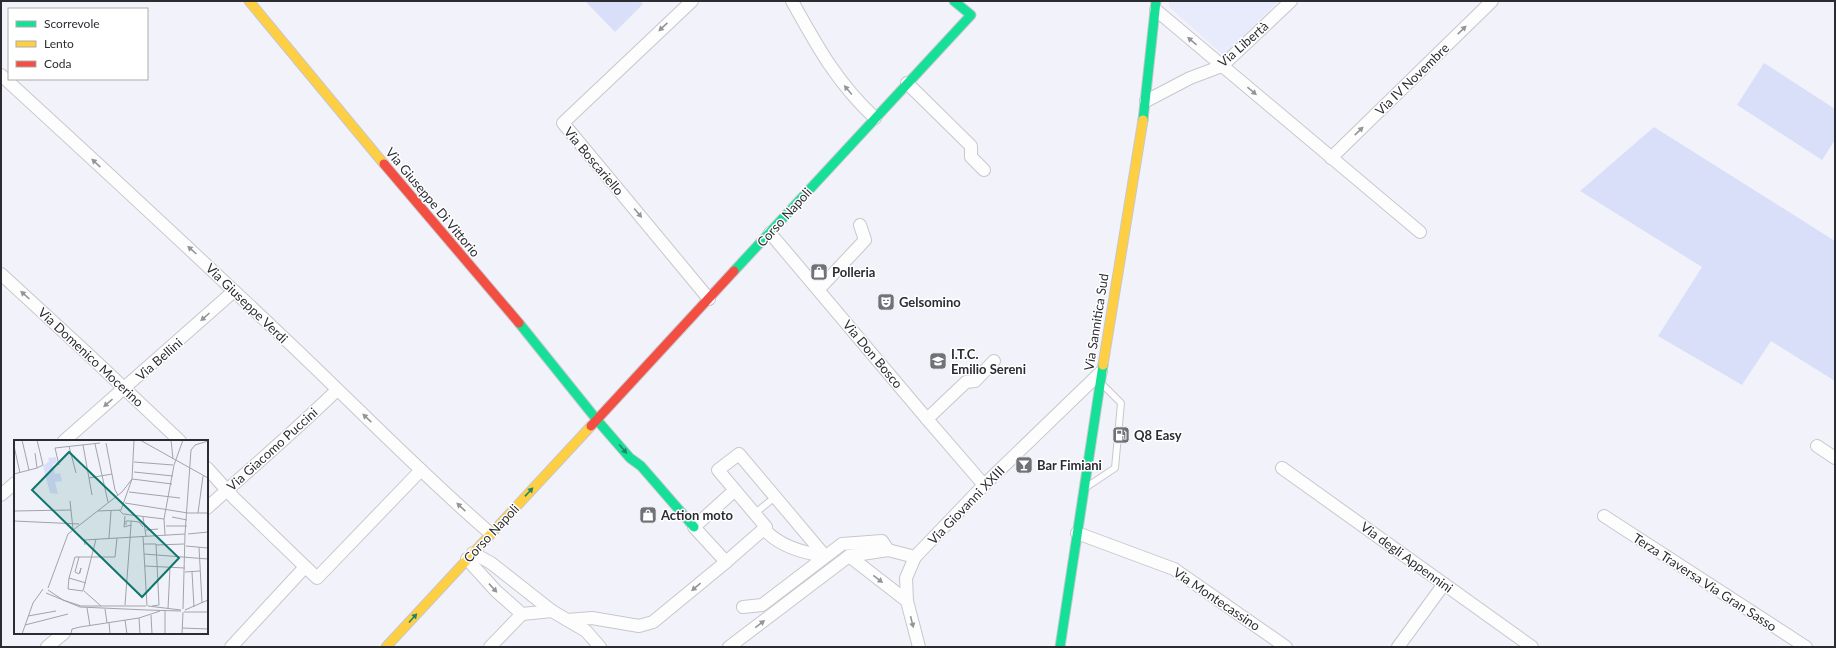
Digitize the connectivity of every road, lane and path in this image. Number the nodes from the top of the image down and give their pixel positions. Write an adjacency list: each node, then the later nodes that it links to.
1 (249, 1): 26 (street, Via Giuseppe Di Vittorio)
2 (692, 1): 21 (street, Via Boscariello, one-way to 21)
3 (792, 1): 12 (street, one-way to 3)
4 (954, 1): 10 (street, Corso Napoli)
5 (1291, 1): 8 (street, Via Libertà)
6 (1492, 1): 13 (street, Via IV Novembre, one-way to 6)
7 (1156, 5): 8 (street, one-way to 7); 11 (street, Via Sannitica Sud)
8 (1222, 66): 11 (street, Via Libertà); 13 (street, one-way to 13)
9 (1, 75): 20 (street, Via Giuseppe Verdi, one-way to 9)
10 (907, 84): 12 (street, Corso Napoli); 14 (street)
11 (1146, 101): 23 (street, Via Sannitica Sud)
12 (875, 118): 17 (street, Corso Napoli)
13 (1331, 158): 16 (street)
14 (984, 170)
15 (860, 224): 19 (street)
16 (1420, 232)
17 (770, 233): 19 (street, Via Don Bosco); 21 (street, Corso Napoli)
18 (1, 274): 24 (street, Via Domenico Mocerino, one-way to 18)
19 (819, 289): 27 (street, Via Don Bosco)
20 (234, 291): 24 (street, Via Bellini, one-way to 24); 25 (street, Via Giuseppe Verdi)
21 (709, 299): 26 (street, Corso Napoli)
22 (994, 361): 27 (street)
23 (1100, 377): 35 (street, Via Giovanni XXIII); 37 (street, Via Sannitica Sud); 37 (lane)
24 (125, 388): 28 (street, Via Bellini, one-way to 28); 29 (street, Via Domenico Mocerino)
25 (337, 390): 34 (street, Via Giuseppe Verdi, one-way to 25); 36 (street, Via Giacomo Puccini)
26 (597, 420): 43 (street, one-way to 43); 45 (street, Corso Napoli, one-way to 26)
27 (927, 420): 35 (street, Via Don Bosco)
28 (65, 440)
29 (179, 440)
30 (1817, 446): 31 (street)
31 (1835, 458)
32 (1282, 468): 54 (street, Via degli Appennini)
33 (208, 469): 36 (street)
34 (421, 470): 45 (street, Via Giuseppe Verdi, one-way to 34); 53 (street)
35 (984, 485): 51 (street, Via Giovanni XXIII)
36 (228, 489): 40 (street, Via Giacomo Puccini); 53 (street)
37 (1085, 489): 46 (street, Via Sannitica Sud)
38 (734, 491): 39 (street); 41 (street); 43 (street)
39 (775, 497): 41 (lane); 49 (street)
40 (208, 507)
41 (754, 514): 44 (street)
42 (1604, 516): 72 (street, Terza Traversa Via Gran Sasso)
43 (694, 527): 52 (street)
44 (764, 529): 49 (street); 52 (street)
45 (490, 533): 48 (street, Corso Napoli)
46 (1077, 533): 68 (street, Via Sannitica Sud); 69 (street, Via Montecassino)
47 (888, 550): 49 (street); 50 (street); 51 (street)
48 (470, 556): 57 (street); 58 (street, one-way to 58); 63 (street, Corso Napoli, one-way to 48)
49 (825, 556): 56 (street)
50 (849, 556): 55 (street, one-way to 55); 66 (street, one-way to 50)
51 (915, 557): 55 (street, Via Giovanni XXIII)
52 (726, 562): 59 (street, one-way to 59)
53 (305, 566): 62 (street)
54 (1444, 584): 70 (street); 71 (street, Via degli Appennini)
55 (907, 601): 67 (street, Via Giovanni XXIII, one-way to 67)
56 (743, 607)
57 (552, 611): 58 (street); 59 (street)
58 (522, 614): 64 (street)
59 (567, 620): 65 (street)
60 (63, 634): 61 (street)
61 (48, 647)
62 (231, 647)
63 (386, 647)
64 (490, 647)
65 (600, 647)
66 (729, 647)
67 (918, 647)
68 (1060, 647)
69 (1286, 647)
70 (1398, 647)
71 (1532, 647)
72 (1806, 647)

